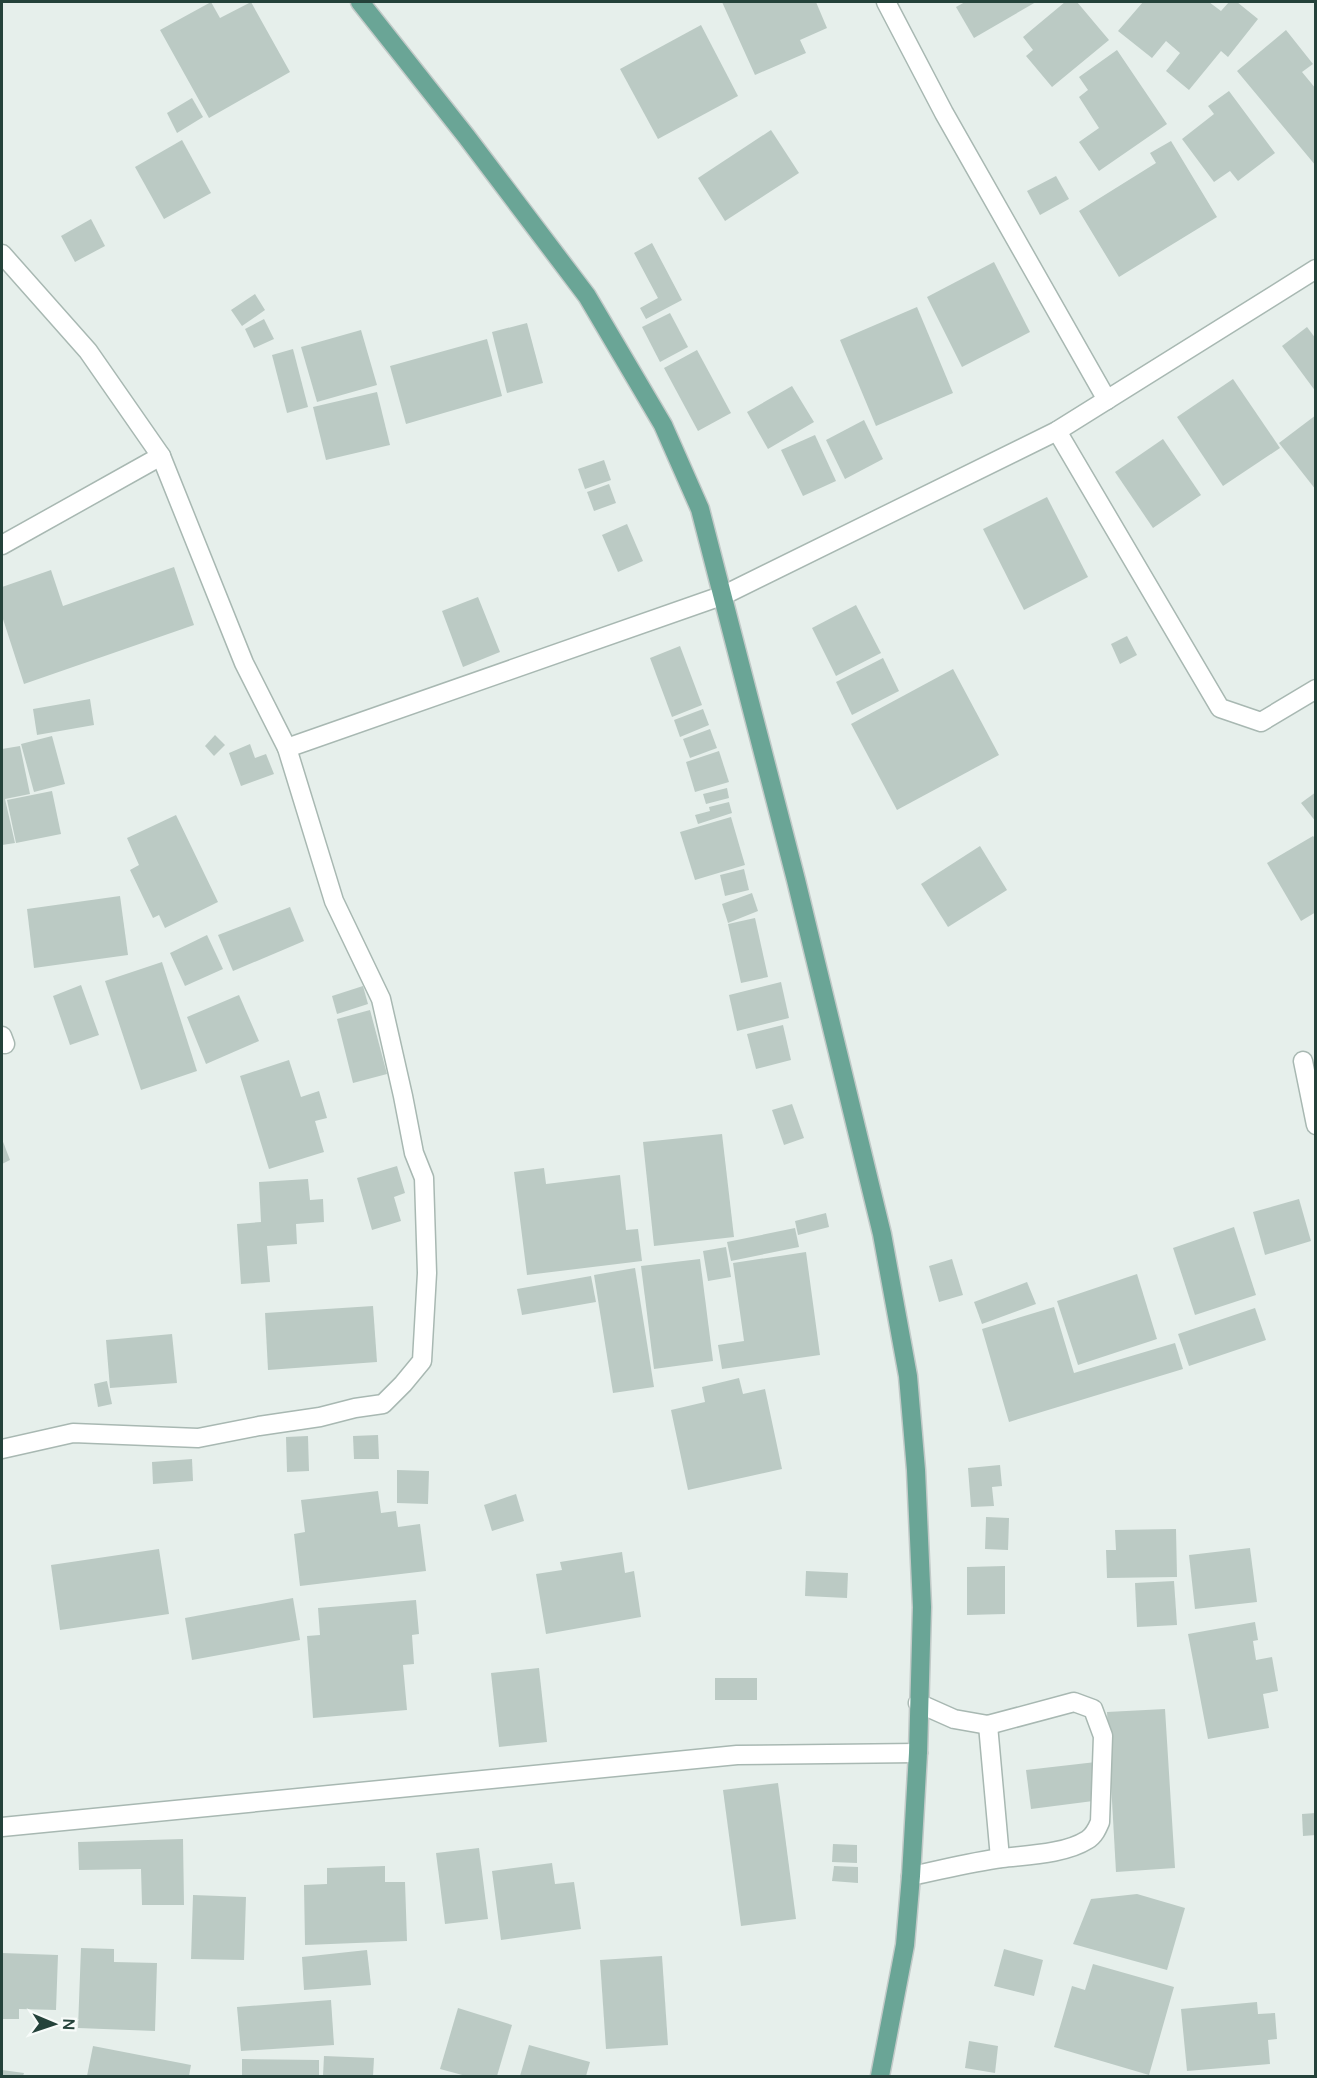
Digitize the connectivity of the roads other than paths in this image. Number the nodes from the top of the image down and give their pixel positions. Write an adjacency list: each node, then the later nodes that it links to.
1 (360, 2): 9 (main road)
2 (886, 2): 5 (street)
3 (2, 254): 7 (street)
4 (1316, 269): 5 (street)
5 (1107, 400): 6 (street)
6 (1056, 432): 9 (street); 10 (street)
7 (161, 456): 8 (street); 11 (street)
8 (2, 545)
9 (724, 595): 11 (street); 15 (main road)
10 (1316, 689)
11 (287, 748): 14 (street)
12 (1303, 1061): 13 (street)
13 (1316, 1125)
14 (2, 1449)
15 (918, 1703): 16 (street); 17 (main road)
16 (988, 1725): 19 (street); 19 (street)
17 (918, 1753): 18 (street); 20 (main road)
18 (2, 1827)
19 (1000, 1858): 20 (street)
20 (911, 1876): 21 (main road)
21 (880, 2076)

